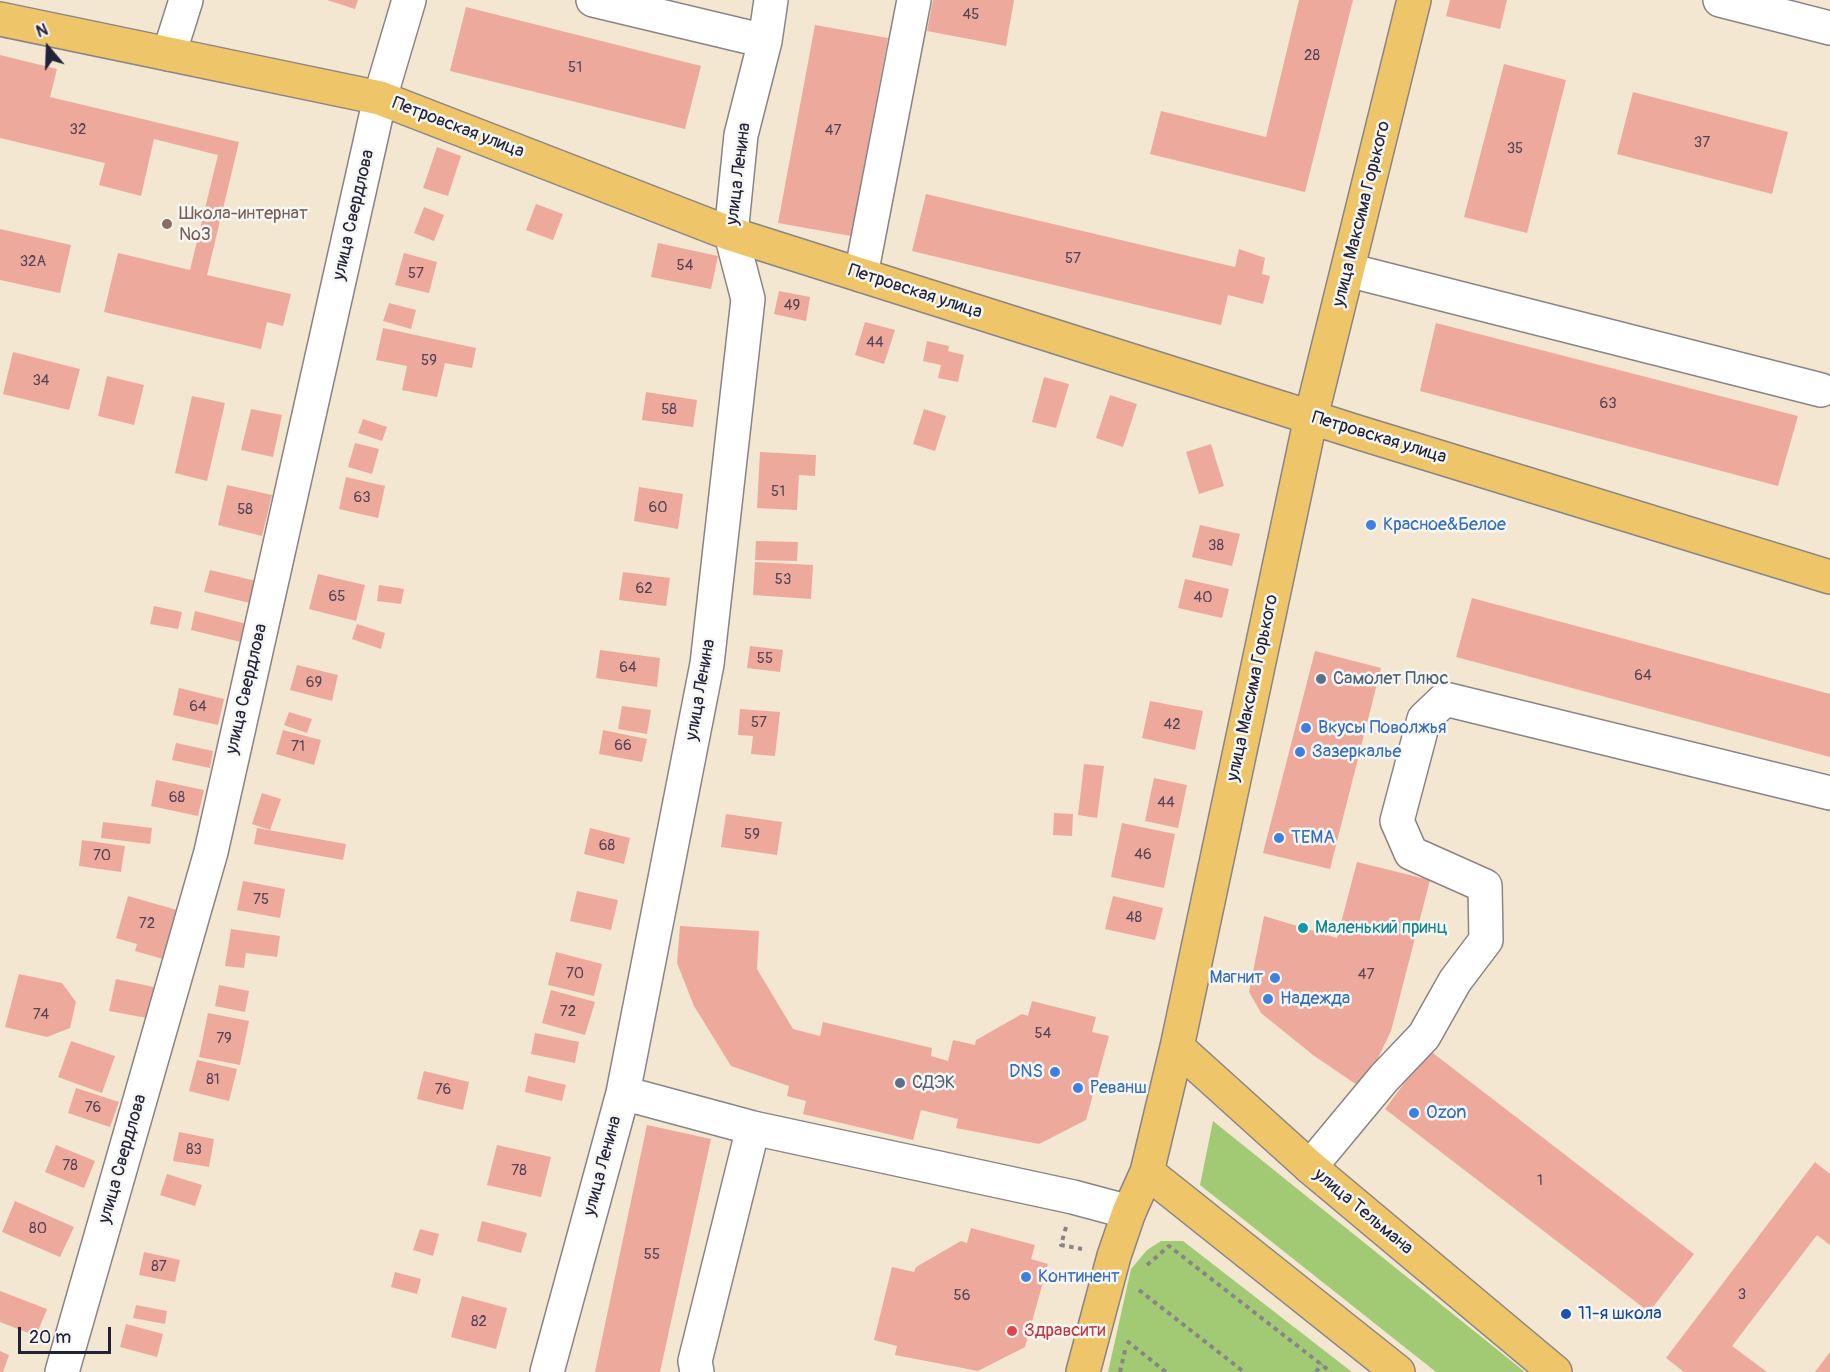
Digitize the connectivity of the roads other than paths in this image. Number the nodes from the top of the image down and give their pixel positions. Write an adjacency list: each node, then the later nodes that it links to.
1 (186, 0): 11 (street)
2 (409, 0): 12 (street, улица Свердлова)
3 (593, 0): 10 (street)
4 (771, 0): 10 (street, улица Ленина)
5 (914, 0): 15 (street)
6 (1414, 0): 14 (main road, улица Максима Горького)
7 (1720, 0): 9 (street)
8 (0, 19): 11 (main road, Петровская улица)
9 (1830, 28)
10 (765, 41): 13 (street, улица Ленина)
11 (169, 54): 12 (main road, Петровская улица)
12 (380, 98): 13 (main road, Петровская улица); 26 (street, улица Свердлова)
13 (731, 234): 15 (main road, Петровская улица); 21 (street, улица Ленина)
14 (1348, 270): 16 (street); 17 (main road, улица Максима Горького)
15 (861, 275): 17 (main road, Петровская улица)
16 (1821, 390)
17 (1311, 417): 18 (main road, Петровская улица); 20 (main road, улица Максима Горького)
18 (1830, 577)
19 (1830, 793): 23 (street)
20 (1177, 1047): 23 (main road, улица Тельмана); 24 (main road, улица Максима Горького)
21 (623, 1093): 22 (street); 27 (street, улица Ленина)
22 (753, 1128): 25 (street); 28 (street)
23 (1310, 1167): 31 (main road, улица Тельмана)
24 (1147, 1172): 25 (main road, улица Максима Горького); 30 (main road)
25 (1130, 1212): 29 (main road, улица Максима Горького)
26 (62, 1372)
27 (547, 1372)
28 (697, 1372)
29 (1083, 1372)
30 (1398, 1372)
31 (1555, 1372)

